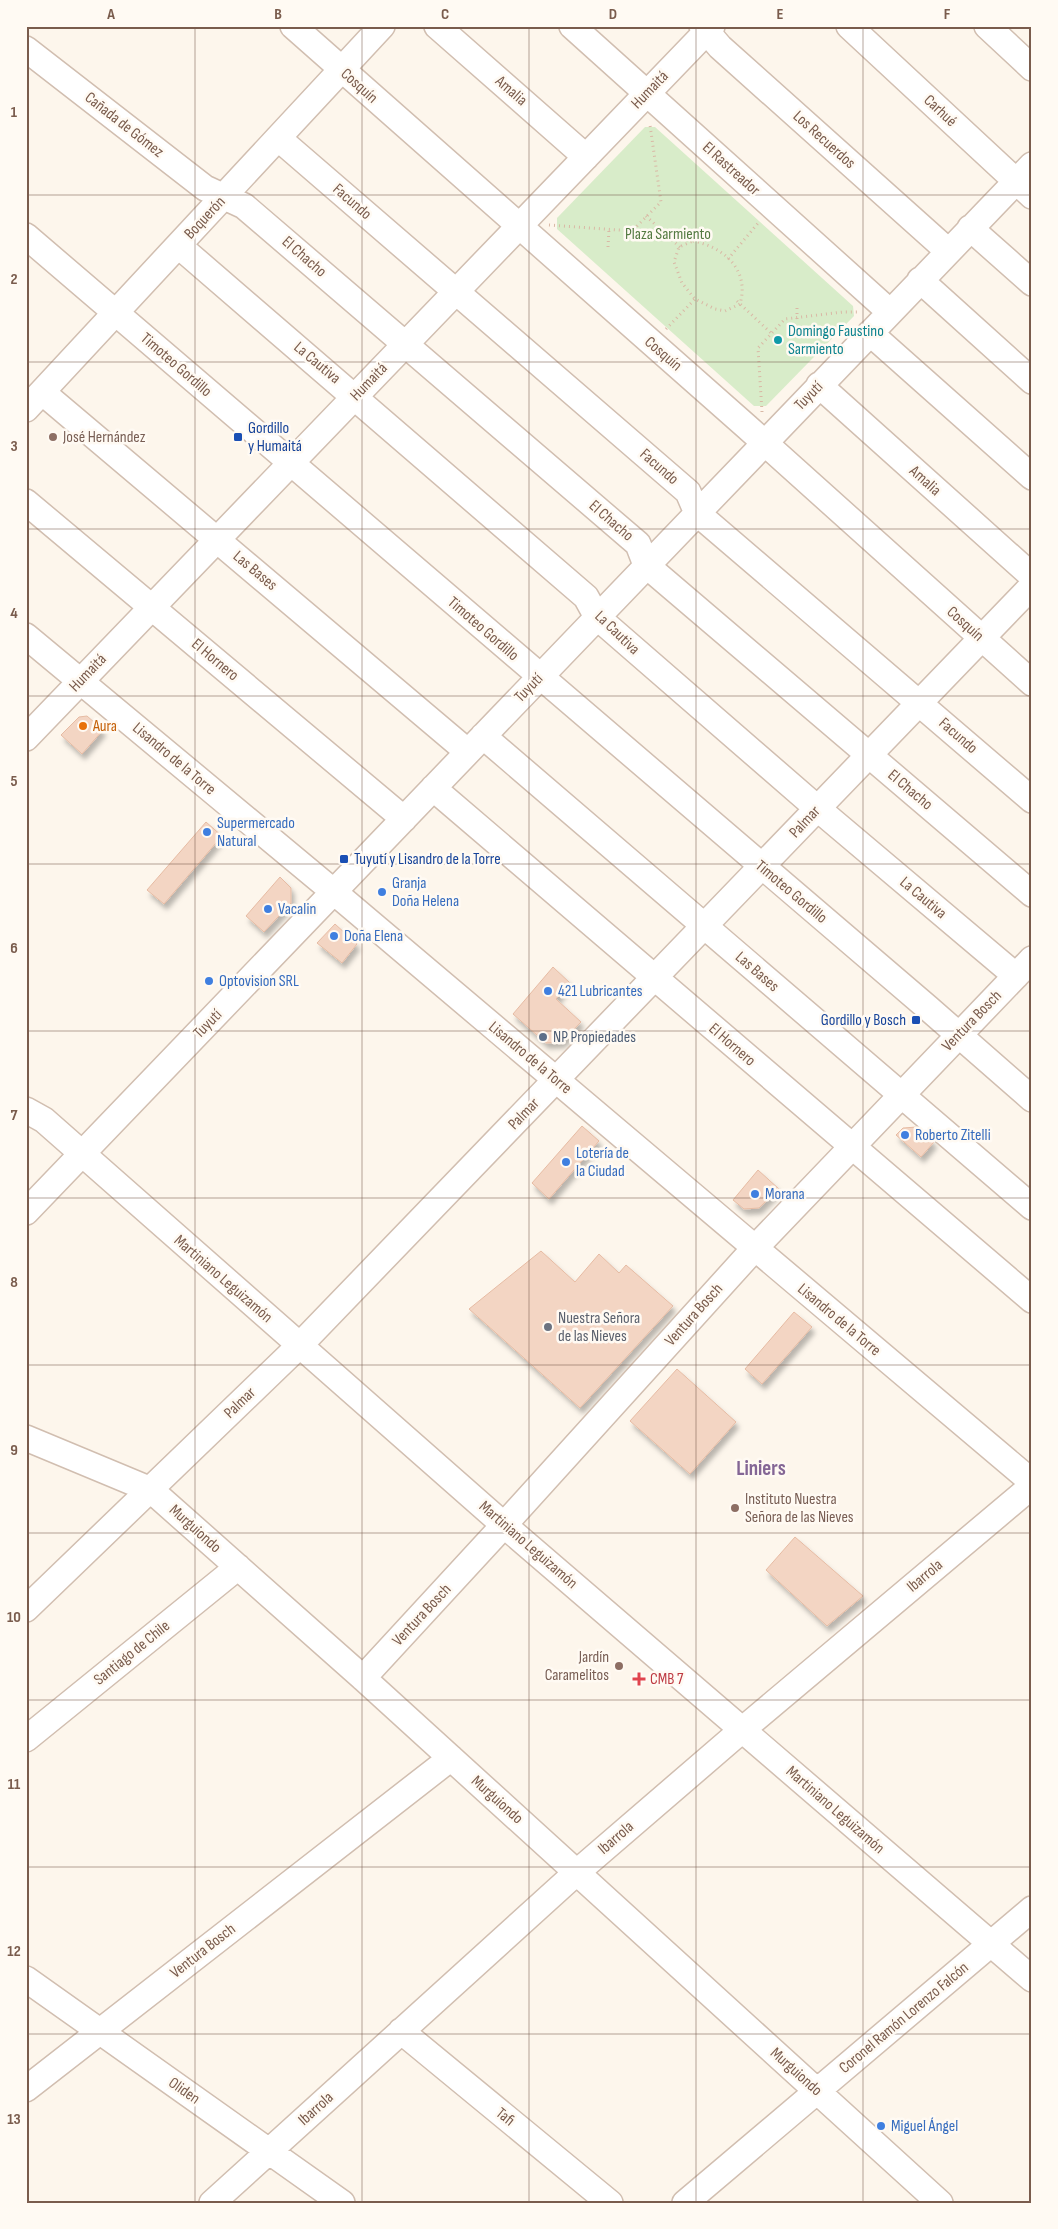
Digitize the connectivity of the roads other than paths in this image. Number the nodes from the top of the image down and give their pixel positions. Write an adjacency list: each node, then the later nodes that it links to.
1 (292, 26): 10 (street, Cosquín)
2 (382, 26): 10 (street, Boquerón)
3 (437, 26): 13 (street, Amalia)
4 (572, 26): 11 (street, El Rastreador)
5 (848, 26): 14 (street, Carhué)
6 (987, 26): 9 (street)
7 (707, 28): 11 (street, Humaitá); 20 (street, Los Recuerdos)
8 (26, 49): 15 (street, Cañada de Gómez)
9 (1032, 68)
10 (342, 70): 12 (street, Boquerón); 16 (street, Cosquín)
11 (647, 93): 13 (street, Humaitá); 24 (street, El Rastreador)
12 (278, 138): 15 (street, Boquerón); 23 (street, Facundo)
13 (586, 157): 16 (street, Humaitá)
14 (1026, 180): 17 (street, Tuyutí)
15 (224, 197): 19 (street, Boquerón); 27 (street, El Chacho)
16 (518, 226): 23 (street, Humaitá); 32 (street, Cosquín)
17 (970, 228): 20 (street, Tuyutí); 22 (street)
18 (26, 236): 25 (street, Timoteo Gordillo)
19 (179, 246): 25 (street, Boquerón); 30 (street, La Cautiva)
20 (948, 251): 21 (street, Tuyutí)
21 (920, 280): 24 (street, Tuyutí); 28 (street)
22 (1032, 283)
23 (456, 292): 27 (street, Humaitá); 36 (street, Facundo)
24 (890, 312): 26 (street, Tuyutí)
25 (116, 313): 31 (street, Boquerón); 33 (street, Timoteo Gordillo)
26 (870, 333): 29 (street, Tuyutí); 34 (street)
27 (406, 344): 30 (street, Humaitá); 38 (street, El Chacho)
28 (1032, 381)
29 (819, 385): 32 (street, Tuyutí); 39 (street, Amalia)
30 (356, 396): 33 (street, Humaitá); 42 (street, La Cautiva)
31 (34, 400): 37 (street, Las Bases)
32 (755, 435): 36 (street, Tuyutí); 44 (street, Cosquín)
33 (291, 464): 37 (street, Humaitá); 45 (street, Timoteo Gordillo)
34 (1032, 477)
35 (26, 502): 41 (street, El Hornero)
36 (696, 512): 38 (street, Tuyutí); 48 (street, Facundo)
37 (218, 540): 41 (street, Humaitá); 50 (street, Las Bases)
38 (646, 565): 42 (street, Tuyutí); 51 (street, El Chacho)
39 (1032, 576)
40 (1032, 586): 44 (street, Palmar)
41 (153, 607): 46 (street, Humaitá); 55 (street, El Hornero)
42 (597, 617): 45 (street, Tuyutí); 54 (street, La Cautiva)
43 (26, 636): 46 (street, Lisandro de la Torre)
44 (981, 638): 47 (street, Cosquín); 48 (street, Palmar)
45 (540, 677): 50 (street, Tuyutí); 56 (street, Timoteo Gordillo)
46 (80, 681): 49 (street, Humaitá); 57 (street, Lisandro de la Torre)
47 (1032, 683)
48 (919, 703): 51 (street, Palmar); 53 (street, Facundo)
49 (26, 738)
50 (476, 744): 52 (street, Tuyutí); 59 (street, Las Bases)
51 (869, 755): 54 (street, Palmar); 58 (street, El Chacho)
52 (433, 788): 55 (street, Tuyutí); 61 (street, El Hornero)
53 (1032, 800)
54 (817, 808): 56 (street, Palmar); 60 (street, La Cautiva)
55 (404, 819): 57 (street, Tuyutí)
56 (762, 867): 59 (street, Palmar); 62 (street, Timoteo Gordillo)
57 (334, 892): 63 (street, Lisandro de la Torre); 68 (street, Tuyutí)
58 (1032, 894)
59 (704, 927): 61 (street, Palmar); 65 (street, Las Bases)
60 (1024, 967): 62 (street, Ventura Bosch)
61 (655, 978): 63 (street, Palmar); 67 (street, El Hornero)
62 (958, 1035): 64 (street, Timoteo Gordillo); 65 (street, Ventura Bosch)
63 (557, 1080): 71 (street, Lisandro de la Torre); 73 (street, Palmar)
64 (1028, 1089)
65 (901, 1095): 67 (street, Ventura Bosch); 69 (street, Las Bases)
66 (26, 1110): 68 (street, Martiniano Leguizamón)
67 (851, 1146): 71 (street, Ventura Bosch); 72 (street, El Hornero)
68 (83, 1155): 70 (street, Tuyutí); 73 (street, Martiniano Leguizamón)
69 (1032, 1207)
70 (26, 1212)
71 (754, 1249): 75 (street, Lisandro de la Torre); 77 (street, Ventura Bosch)
72 (1032, 1300)
73 (299, 1346): 76 (street, Palmar); 77 (street, Martiniano Leguizamón)
74 (26, 1438): 76 (street, Murguiondo)
75 (1032, 1484): 81 (street, Ibarrola)
76 (151, 1490): 78 (street, Murguiondo); 79 (street, Palmar)
77 (504, 1525): 80 (street, Ventura Bosch); 81 (street, Martiniano Leguizamón)
78 (238, 1567): 80 (street, Murguiondo); 82 (street, Santiago de Chile)
79 (26, 1609)
80 (363, 1678): 83 (street, Murguiondo)
81 (742, 1730): 84 (street, Ibarrola); 86 (street, Martiniano Leguizamón)
82 (26, 1739)
83 (451, 1758): 84 (street, Murguiondo); 89 (street, Ventura Bosch)
84 (576, 1873): 90 (street, Ibarrola); 92 (street, Murguiondo)
85 (1032, 1909): 86 (street, Coronel Ramón Lorenzo Falcón)
86 (991, 1944): 88 (street, Martiniano Leguizamón); 92 (street, Coronel Ramón Lorenzo Falcón)
87 (26, 1979): 89 (street, Oliden)
88 (1032, 1979)
89 (100, 2031): 91 (street, Ventura Bosch); 93 (street, Oliden)
90 (401, 2031): 93 (street, Ibarrola); 96 (street, Tafi)
91 (26, 2089)
92 (818, 2092): 97 (street, Coronel Ramón Lorenzo Falcón); 98 (street, Murguiondo)
93 (269, 2151): 94 (street, Ibarrola); 95 (street, Oliden)
94 (212, 2203)
95 (342, 2203)
96 (610, 2203)
97 (685, 2203)
98 (940, 2203)

